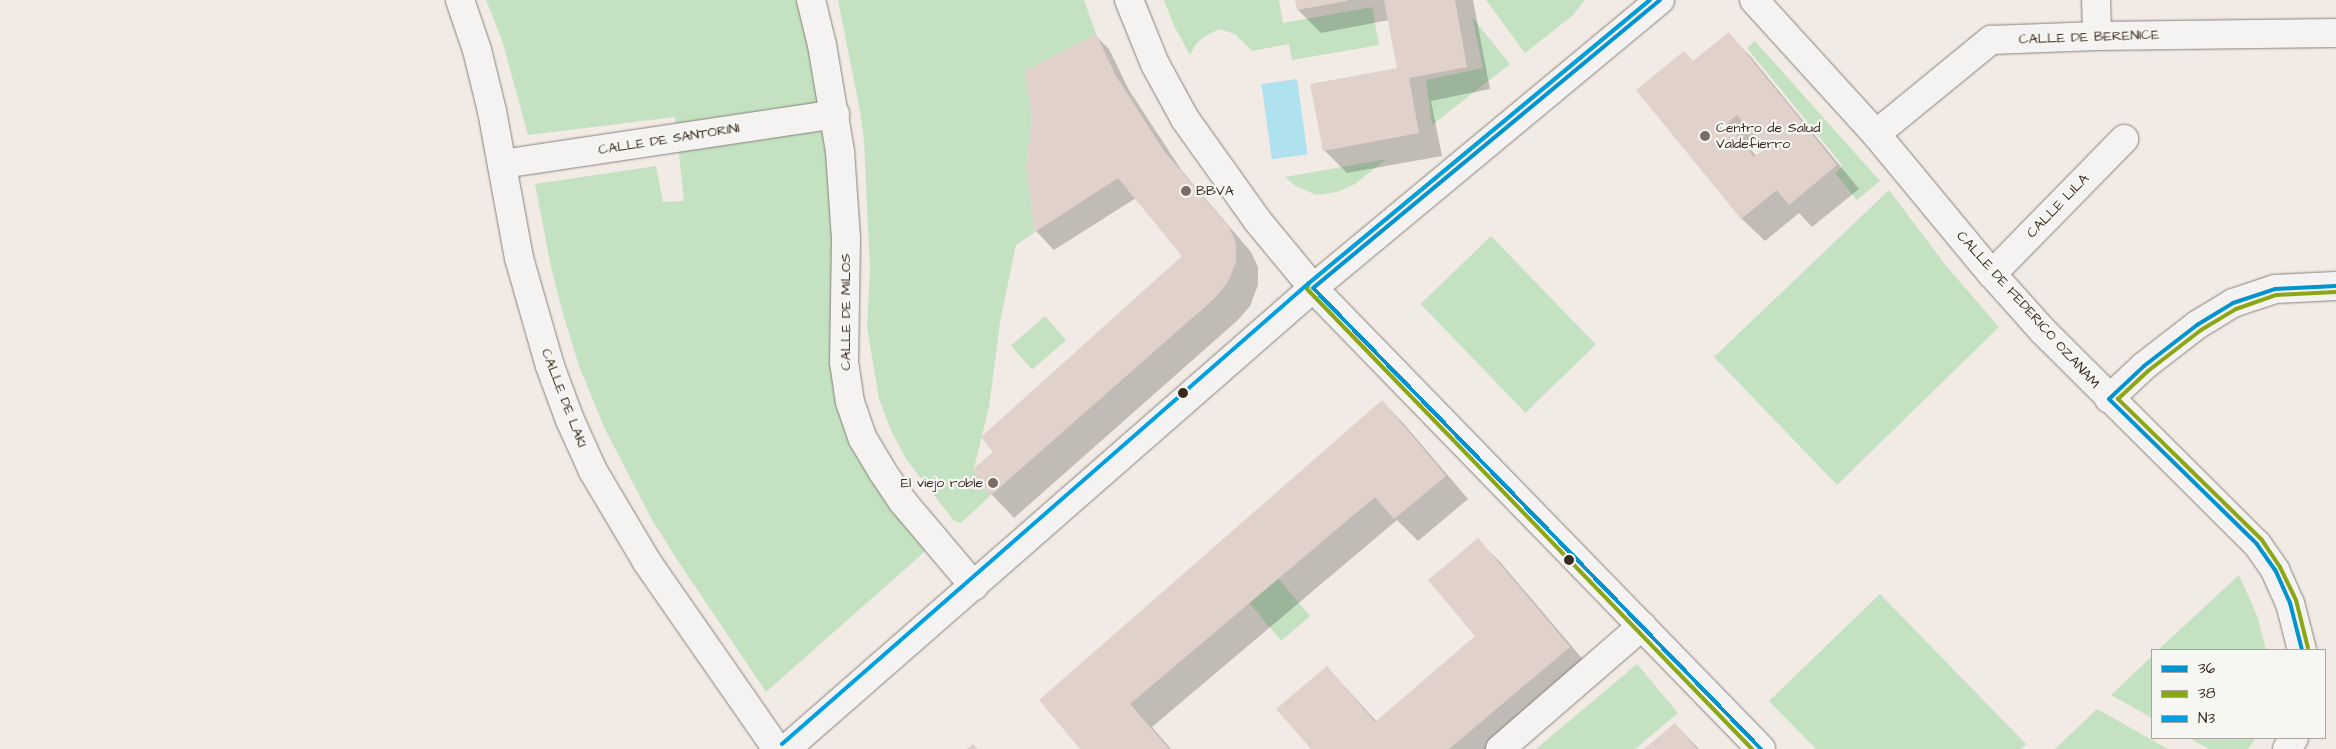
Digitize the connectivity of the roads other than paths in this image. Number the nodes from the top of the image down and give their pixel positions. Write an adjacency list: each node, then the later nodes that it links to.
1 (460, 0): 12 (street, CALLE DE LAKI)
2 (811, 0): 9 (street, CALLE DE MILOS)
3 (1129, 0): 15 (street)
4 (1660, 0): 15 (street)
5 (1754, 0): 10 (street, CALLE DE FEDERICO OZANAM)
6 (2096, 0): 8 (street)
7 (2336, 33): 8 (street, CALLE DE BERENICE)
8 (2097, 36): 10 (street, CALLE DE BERENICE)
9 (835, 114): 12 (street, CALLE DE SANTORINI); 17 (street, CALLE DE MILOS)
10 (1876, 134): 13 (street, CALLE DE FEDERICO OZANAM)
11 (2124, 139): 13 (street, CALLE LILA)
12 (502, 164): 20 (street, CALLE DE LAKI)
13 (1992, 274): 16 (street, CALLE DE FEDERICO OZANAM)
14 (2336, 286): 16 (street)
15 (1313, 288): 17 (street); 18 (street)
16 (2109, 399): 19 (street, CALLE DE FEDERICO OZANAM)
17 (974, 586): 21 (street)
18 (1642, 626): 22 (street); 23 (street)
19 (2302, 649)
20 (777, 749)
21 (786, 749)
22 (1500, 749)
23 (1761, 749)

